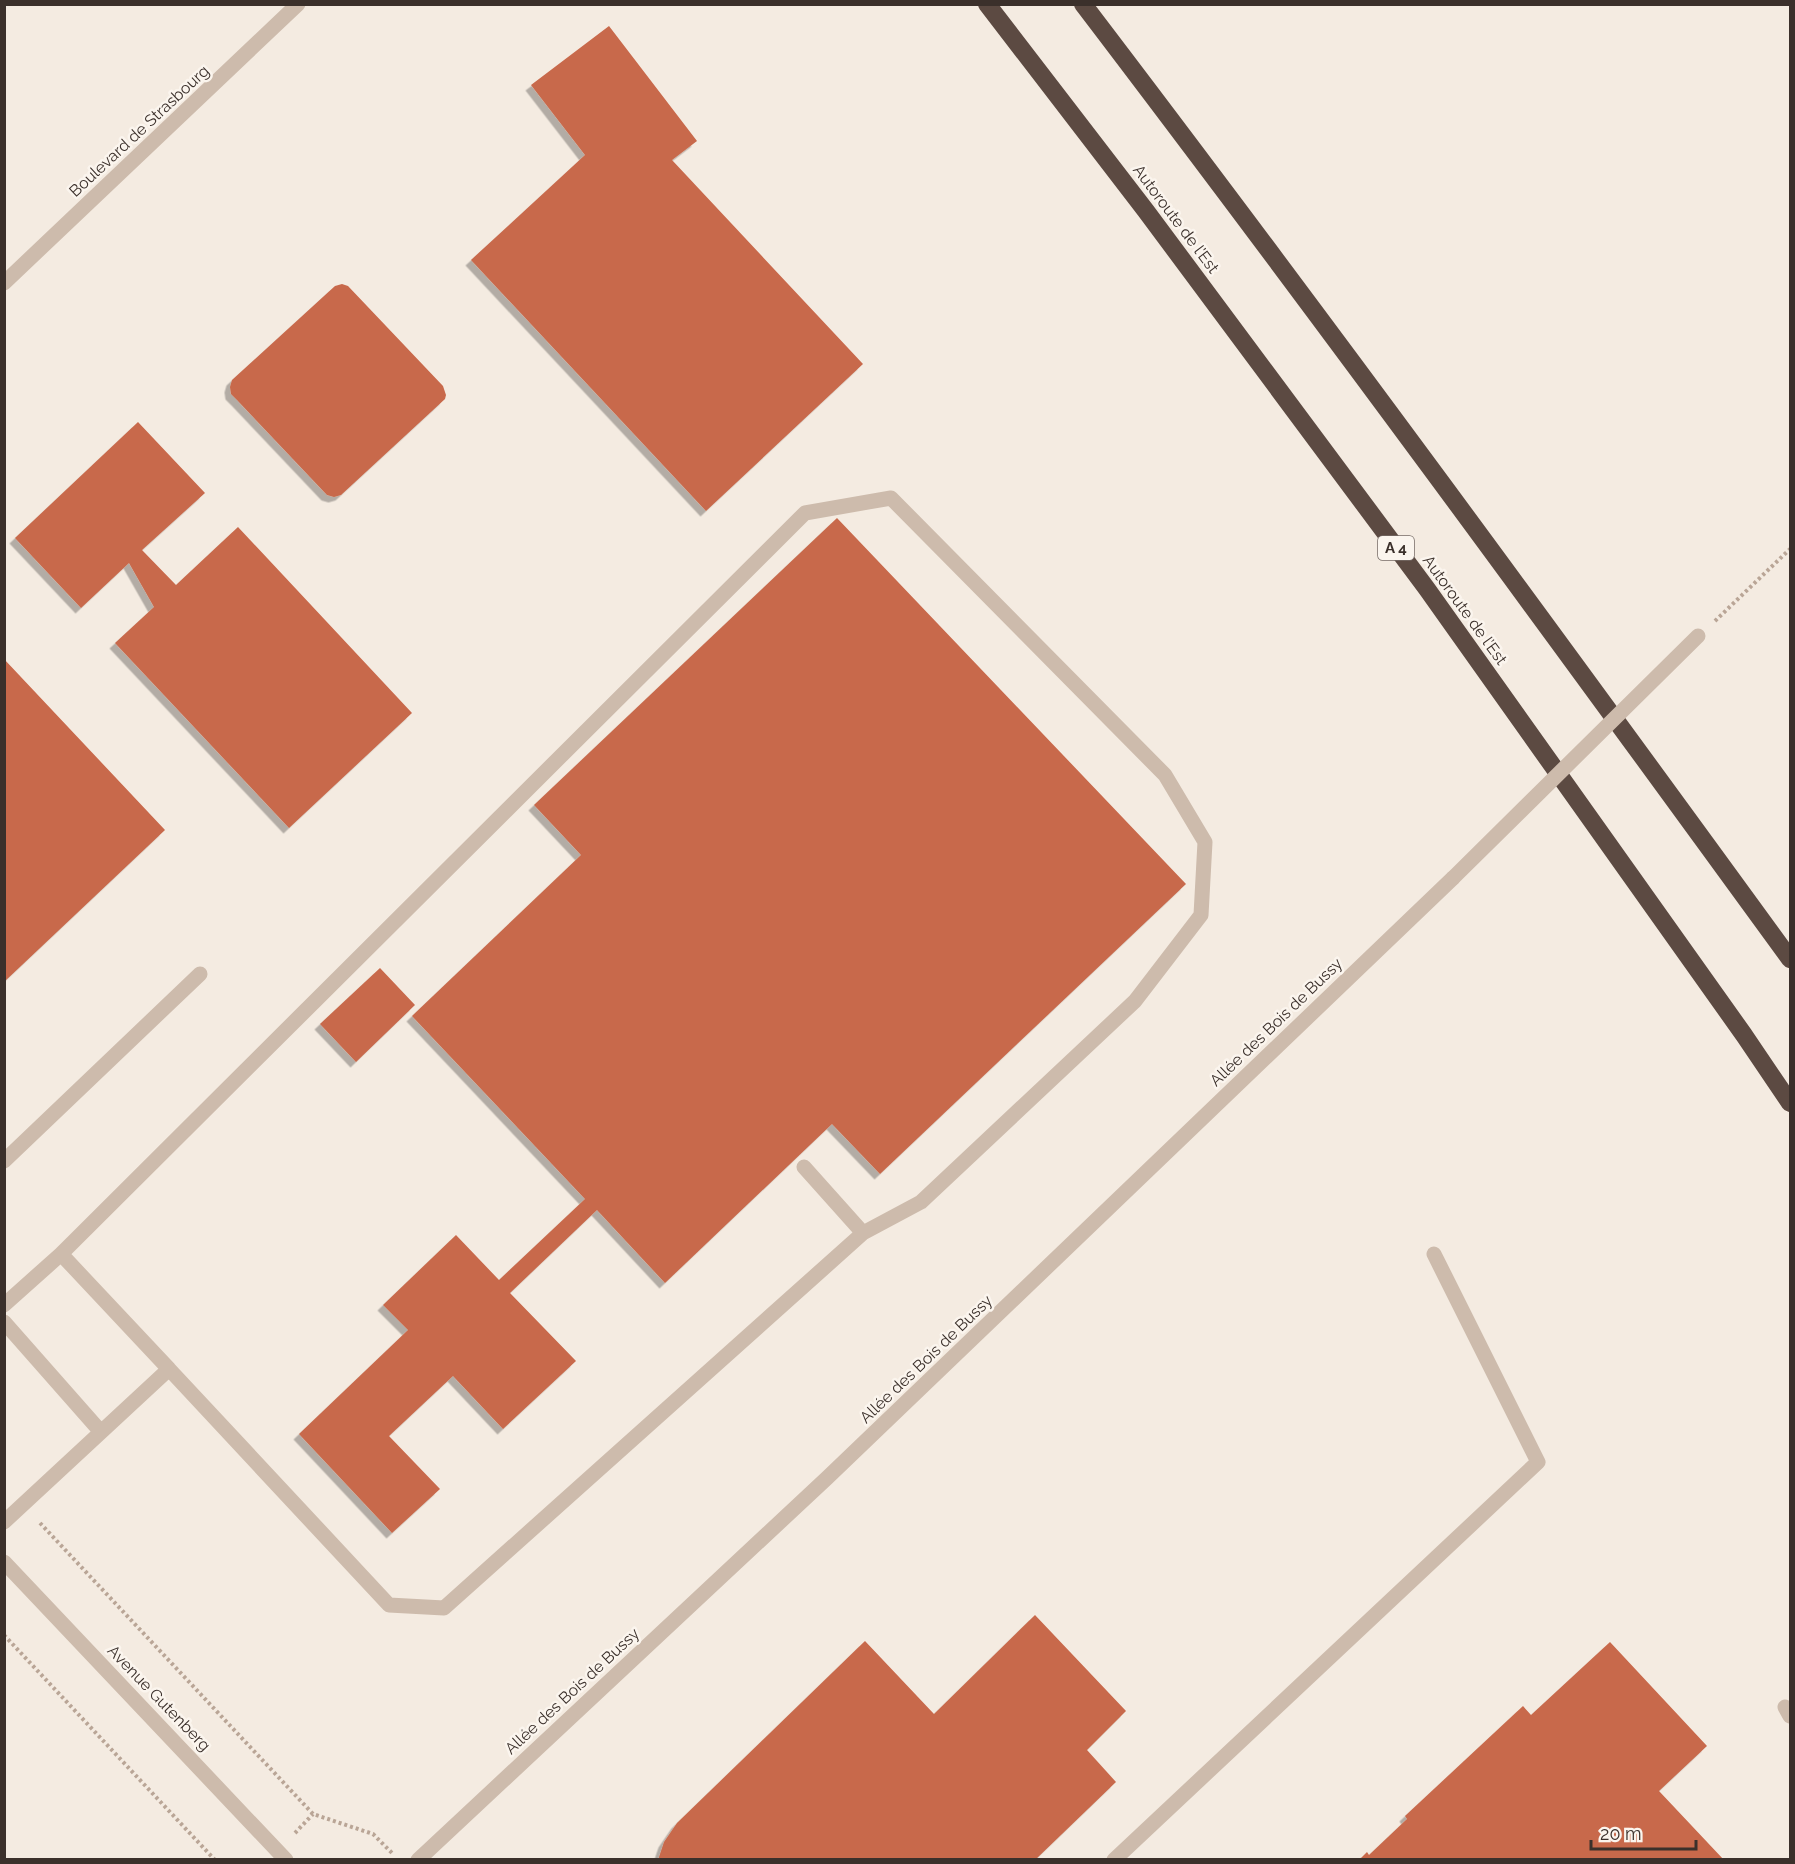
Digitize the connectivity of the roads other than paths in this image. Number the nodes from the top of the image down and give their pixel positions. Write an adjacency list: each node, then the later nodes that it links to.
1 (298, 4): 4 (street, Boulevard de Strasbourg)
2 (987, 4): 8 (highway, Autoroute de l’Est / A 4)
3 (1083, 4): 6 (highway)
4 (4, 283)
5 (1698, 636): 21 (street, Allée des Bois de Bussy, bridge)
6 (1791, 959)
7 (200, 974): 9 (street)
8 (1791, 1103)
9 (4, 1161)
10 (804, 1167): 11 (street)
11 (863, 1233): 12 (street); 16 (street)
12 (61, 1254): 14 (street); 16 (street)
13 (1434, 1254): 22 (street)
14 (4, 1305)
15 (4, 1322): 17 (street)
16 (169, 1369): 17 (street)
17 (101, 1432): 18 (street)
18 (4, 1522)
19 (4, 1562): 20 (street, Avenue Gutenberg)
20 (286, 1860)
21 (418, 1860)
22 (1114, 1860)

